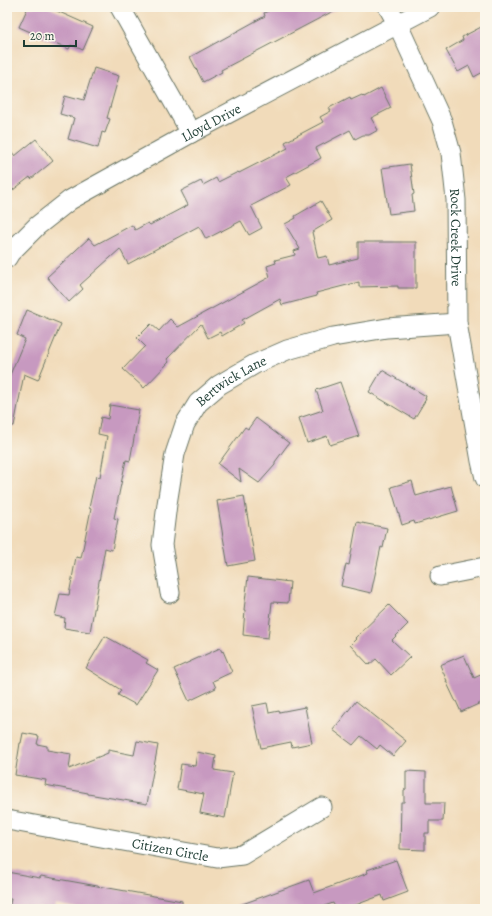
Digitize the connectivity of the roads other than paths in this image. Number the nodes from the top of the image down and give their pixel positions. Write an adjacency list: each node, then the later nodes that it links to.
1 (120, 7): 5 (street)
2 (388, 7): 4 (street, Rock Creek Drive)
3 (430, 7): 4 (street, Lloyd Drive)
4 (398, 25): 5 (street, Lloyd Drive); 7 (street, Rock Creek Drive)
5 (191, 133): 6 (street, Lloyd Drive)
6 (7, 258)
7 (457, 323): 8 (street, Rock Creek Drive); 11 (street, Bertwick Lane)
8 (485, 478)
9 (485, 567): 10 (street)
10 (440, 576)
11 (170, 593)
12 (322, 807): 13 (street, Citizen Circle)
13 (7, 820)

